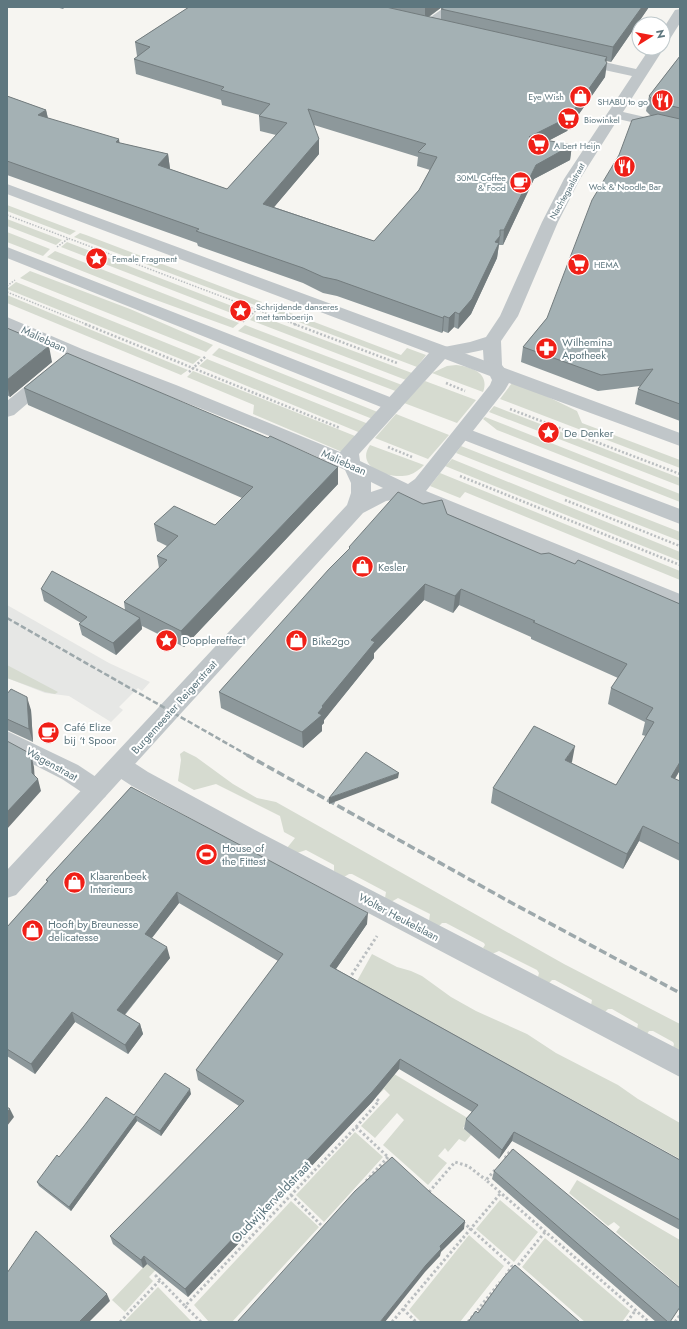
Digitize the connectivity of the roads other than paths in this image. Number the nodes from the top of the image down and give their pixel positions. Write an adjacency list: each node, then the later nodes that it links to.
1 (455, 7): 4 (street)
2 (680, 14): 5 (street)
3 (413, 23): 4 (street)
4 (427, 26): 6 (street)
5 (671, 27)
6 (446, 31)
7 (652, 56): 9 (street, Nachtegaalstraat)
8 (567, 57): 9 (street)
9 (640, 74): 10 (street, Nachtegaalstraat)
10 (614, 114): 11 (street); 15 (street, Nachtegaalstraat)
11 (680, 129)
12 (7, 189): 16 (street)
13 (7, 252): 19 (street)
14 (7, 322): 17 (street, Maliebaan)
15 (492, 341): 16 (street); 18 (street)
16 (445, 352): 18 (street); 19 (street)
17 (76, 353): 20 (street); 23 (street, Maliebaan)
18 (498, 372): 21 (street); 22 (street)
19 (393, 405): 23 (street)
20 (7, 411)
21 (463, 433): 24 (street, Burgemeester Reigerstraat); 26 (street)
22 (680, 440)
23 (351, 464): 24 (street, Maliebaan); 25 (street, Burgemeester Reigerstraat)
24 (408, 491): 25 (street, Burgemeester Reigerstraat); 27 (street, Maliebaan)
25 (356, 508): 29 (street, Burgemeester Reigerstraat)
26 (680, 517)
27 (680, 604)
28 (7, 740): 30 (street, Wagenstraat)
29 (120, 766): 30 (street, Burgemeester Reigerstraat); 32 (street, Wolter Heukelslaan)
30 (97, 790): 31 (street, Burgemeester Reigerstraat)
31 (7, 887)
32 (680, 1064)

